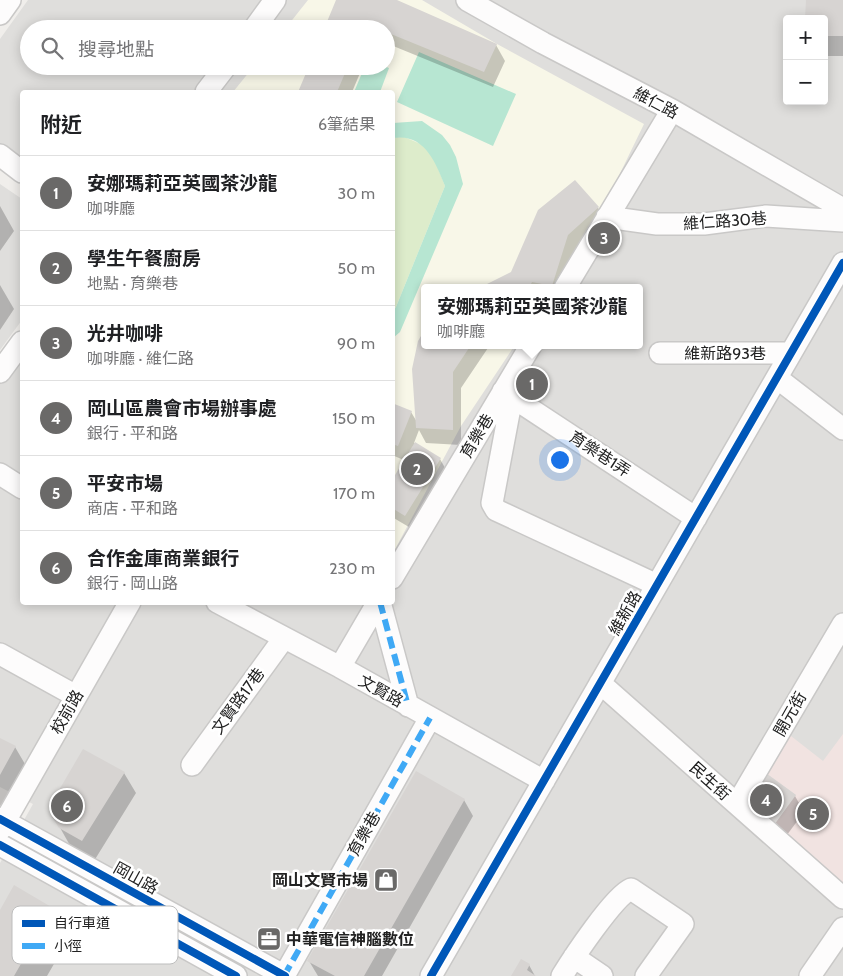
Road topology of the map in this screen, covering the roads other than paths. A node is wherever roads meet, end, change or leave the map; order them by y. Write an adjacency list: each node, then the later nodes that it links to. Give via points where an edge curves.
1 (10, 0): 4 (street)
2 (275, 0): 5 (street)
3 (468, 0): 8 (street, 維仁路, via 543,44)
4 (0, 14)
5 (261, 20)
6 (219, 75): 7 (street)
7 (208, 90)
8 (672, 110): 11 (street, 維仁路); 12 (street)
9 (0, 155): 10 (street)
10 (20, 170)
11 (843, 209)
12 (607, 217): 13 (street, 維仁路30巷, via 657,224 704,224 766,216); 15 (street)
13 (843, 221)
14 (843, 263): 19 (street, 維新路)
15 (567, 284)
16 (20, 345): 20 (street)
17 (529, 349): 22 (street, 育樂巷)
18 (660, 353): 19 (street, 維新路93巷)
19 (791, 353): 21 (street, 維新路)
20 (0, 372)
21 (777, 378): 23 (street); 26 (street, 維新路)
22 (508, 394): 26 (street, 育樂巷1弄); 27 (street, 育樂巷); 28 (street, via 492,503 496,510)
23 (843, 430)
24 (0, 474): 25 (street)
25 (20, 487)
26 (696, 518): 28 (street, 維新路)
27 (395, 573)
28 (657, 585): 37 (street, 維新路)
29 (128, 605): 38 (street, 校前路)
30 (223, 605): 34 (street, 文賢路)
31 (377, 605): 36 (street)
32 (380, 605): 39 (street)
33 (843, 624): 43 (street, 開元街)
34 (284, 638): 36 (street, 文賢路); 41 (street, 文賢路17巷)
35 (0, 654): 38 (street)
36 (340, 667): 39 (street, 文賢路)
37 (600, 683): 42 (street, 維新路); 43 (street, 民生街)
38 (76, 696): 44 (street, 校前路)
39 (408, 706): 40 (street, 文賢路)
40 (430, 718): 42 (street, 文賢路); 55 (street, 育樂巷)
41 (192, 765)
42 (544, 781): 56 (street, 維新路)
43 (737, 804): 46 (street, 民生街)
44 (1, 824): 48 (street, 岡山路)
45 (0, 845): 47 (street)
46 (843, 898)
47 (108, 906)
48 (156, 906)
49 (178, 918): 52 (street, 岡山路)
50 (843, 928): 60 (street)
51 (178, 946): 54 (street)
52 (248, 955): 54 (street); 55 (street, 岡山路)
53 (574, 957): 57 (street); 58 (street); 59 (street, via 624,892 631,889 683,924)
54 (230, 975)
55 (284, 976)
56 (431, 976)
57 (562, 976)
58 (602, 976)
59 (646, 976)
60 (810, 976)

